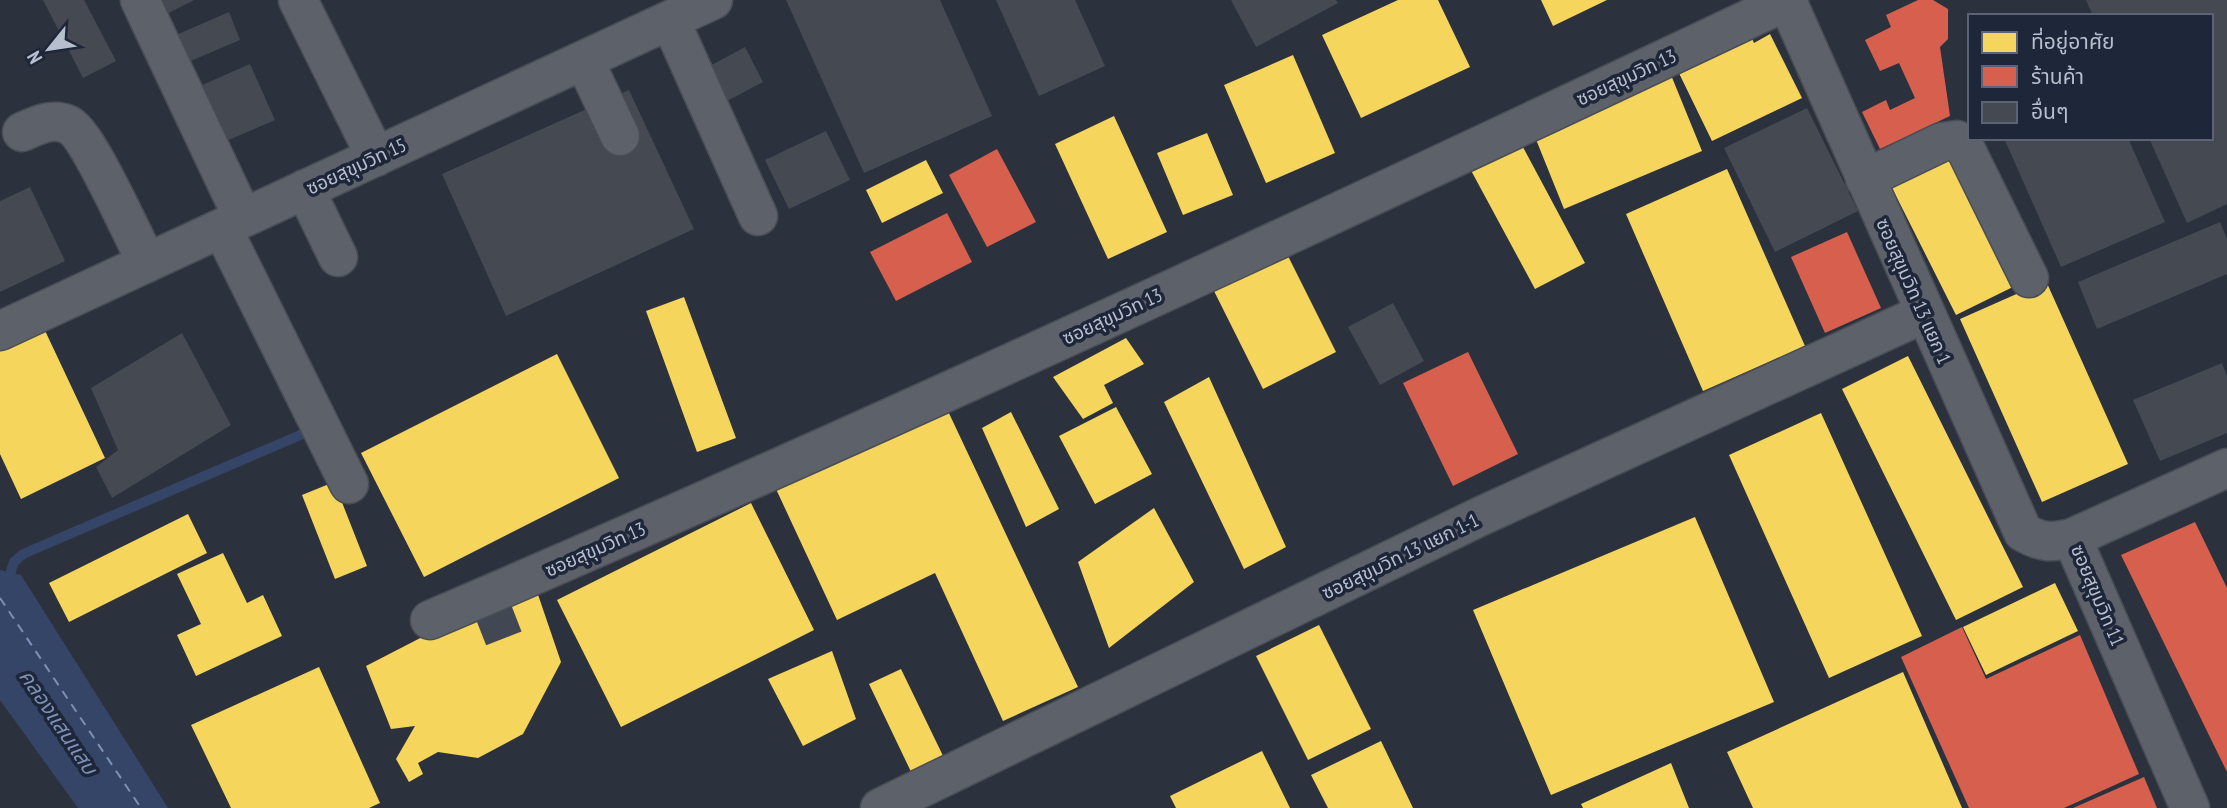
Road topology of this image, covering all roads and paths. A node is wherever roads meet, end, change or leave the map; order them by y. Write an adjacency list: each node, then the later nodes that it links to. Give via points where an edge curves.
1 (140, 0): 13 (street)
2 (299, 0): 9 (street)
3 (713, 0): 5 (street, ซอยสุขุมวิท 15)
4 (1788, 0): 10 (street, ซอยสุขุมวิท 13 แยก 1); 22 (street, ซอยสุขุมวิท 13, via 863,430 488,600)
5 (670, 20): 6 (street, ซอยสุขุมวิท 15); 12 (street)
6 (584, 60): 8 (street); 9 (street, ซอยสุขุมวิท 15)
7 (22, 132): 15 (street, via 54,121 71,126 88,148)
8 (620, 136)
9 (376, 157): 11 (street, ซอยสุขุมวิท 15)
10 (1865, 179): 16 (street, via 1942,142 1957,140); 17 (street, ซอยสุขุมวิท 13 แยก 1)
11 (305, 189): 13 (street, ซอยสุขุมวิท 15); 14 (street)
12 (758, 216)
13 (233, 223): 15 (street, ซอยสุขุมวิท 15); 20 (street)
14 (338, 257)
15 (147, 263): 18 (street, ซอยสุขุมวิท 15)
16 (2029, 278)
17 (1925, 313): 21 (street, ซอยสุขุมวิท 13 แยก 1, via 2023,532 2039,541); 23 (street, ซอยสุขุมวิท 13 แยก 1-1, via 1479,517)
18 (0, 331)
19 (2227, 468): 21 (street, ซอยสุขุมวิท 11)
20 (349, 484)
21 (2072, 537): 24 (street, ซอยสุขุมวิท 11)
22 (430, 620)
23 (880, 808)
24 (2190, 808)

